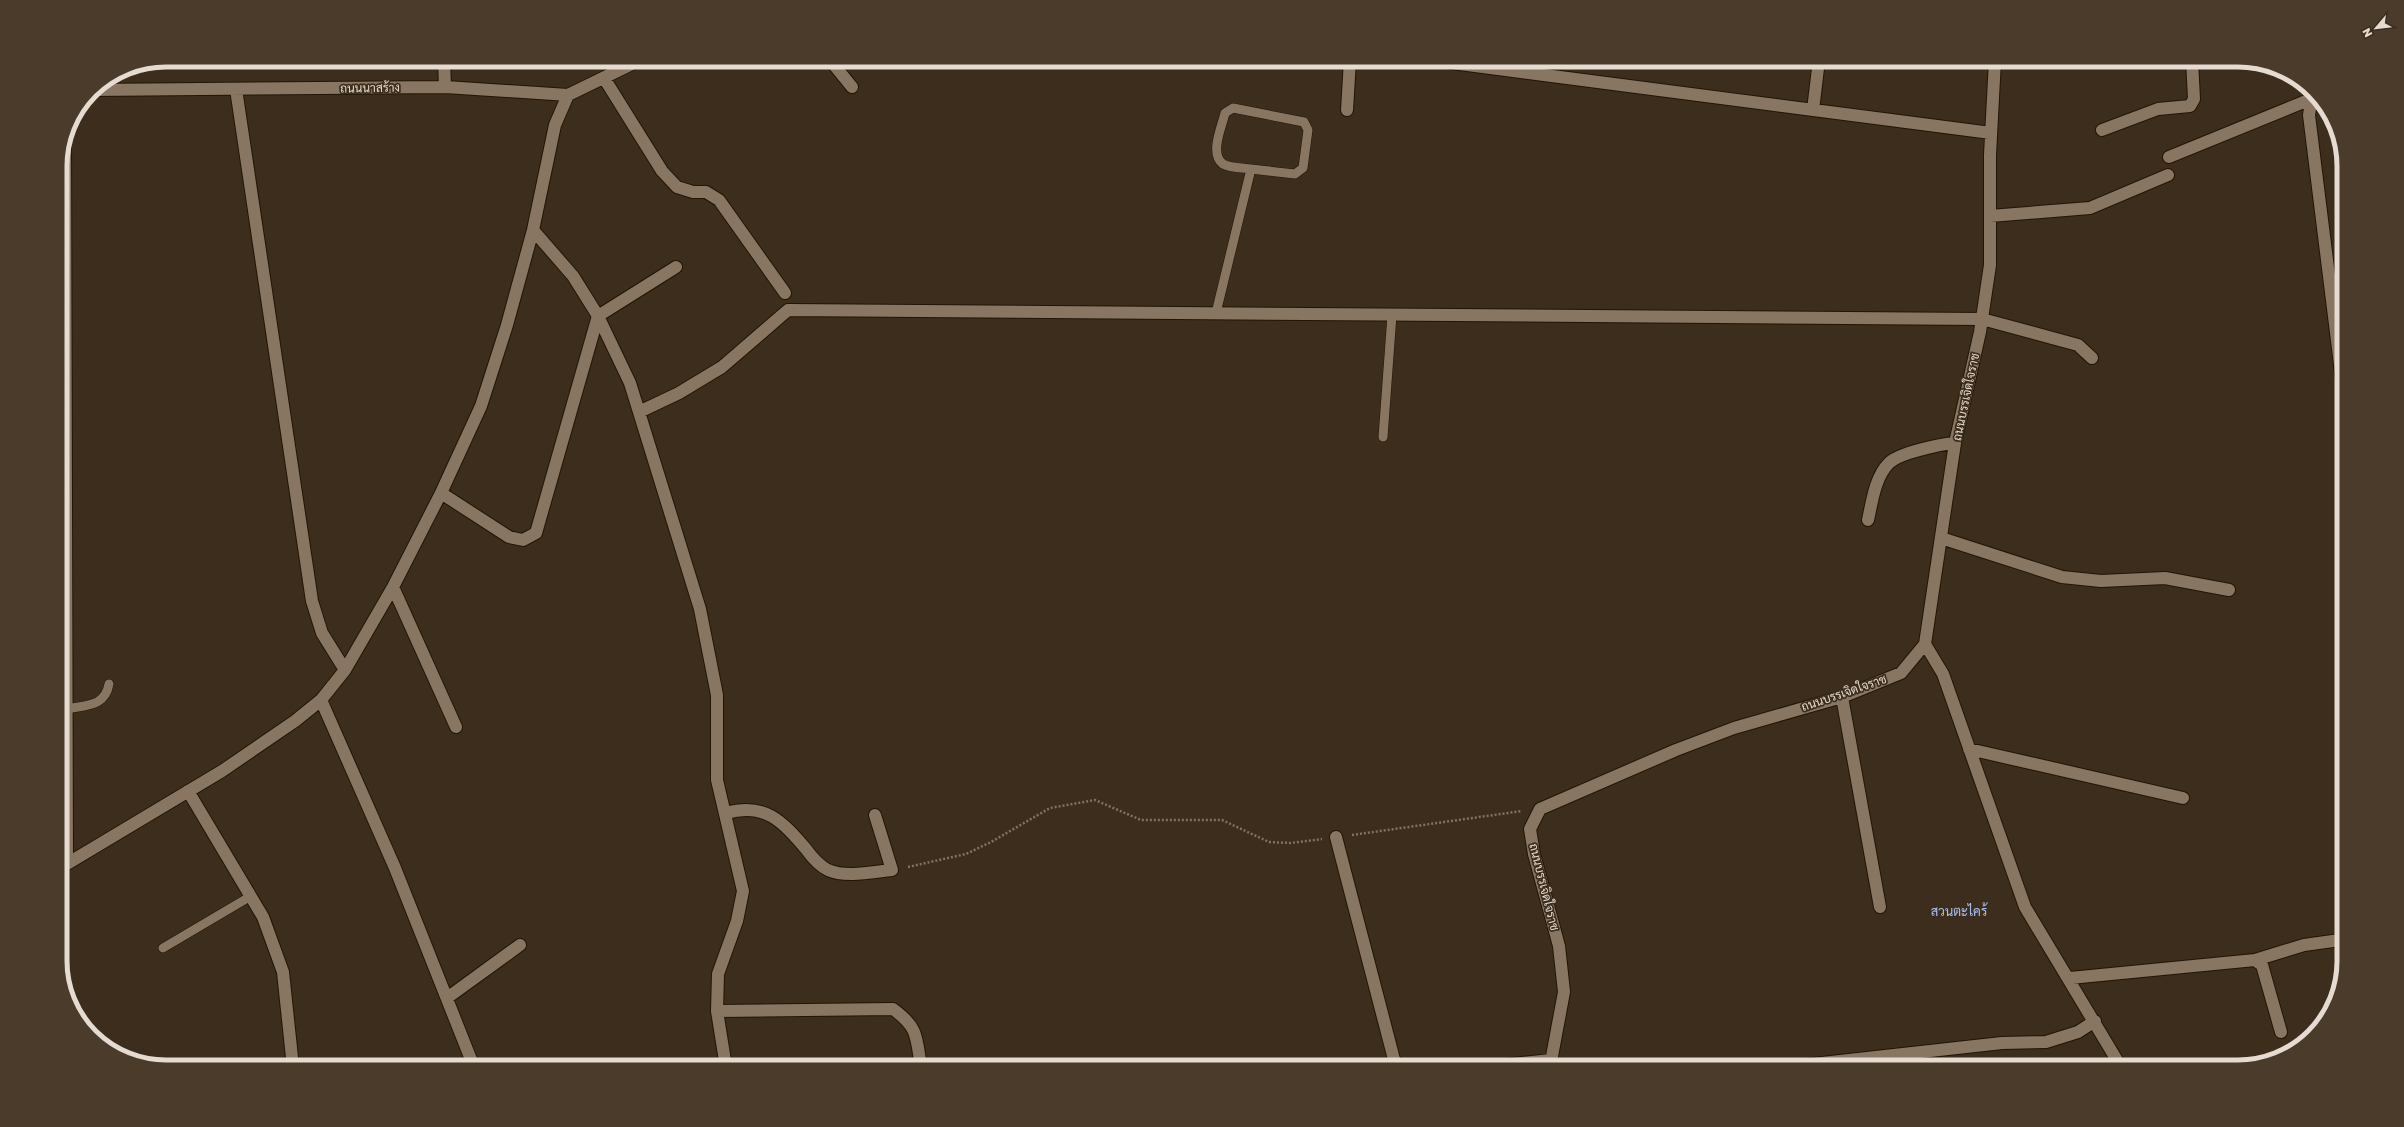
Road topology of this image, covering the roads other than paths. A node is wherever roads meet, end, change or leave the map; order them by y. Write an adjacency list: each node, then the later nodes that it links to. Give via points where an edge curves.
1 (444, 67): 10 (street)
2 (626, 67): 9 (street)
3 (836, 67): 11 (street)
4 (1350, 67): 17 (street)
5 (1483, 67): 18 (street)
6 (1818, 67): 18 (street)
7 (1995, 67): 20 (street, ถนนบรรเจิดใจราช)
8 (2192, 67): 19 (street, via 2194,99 2190,106 2158,109)
9 (604, 78): 14 (street); 27 (street, via 662,171 677,187 693,192 706,192 719,200)
10 (445, 87): 12 (street, ถนนนาสร้าง); 14 (street, ถนนนาสร้าง)
11 (852, 87)
12 (236, 89): 13 (street, ถนนนาสร้าง); 43 (street, via 312,601 322,633)
13 (104, 90)
14 (568, 96): 25 (street, via 555,125)
15 (2309, 98): 21 (street)
16 (2311, 100): 32 (street, via 2310,128)
17 (1347, 110)
18 (1814, 110): 20 (street)
19 (2102, 130)
20 (1991, 132): 24 (street, ถนนบรรเจิดใจราช)
21 (2170, 157)
22 (1252, 169): 22 (lane, via 1295,174 1303,168 1308,130 1304,122 1233,108 1228,110 1216,148 1218,159 1224,165); 28 (lane)
23 (2168, 175): 24 (street, via 2090,208)
24 (1990, 216): 31 (street, ถนนบรรเจิดใจราช, via 1990,265)
25 (532, 230): 30 (street, via 573,276); 37 (street, via 507,325 481,406)
26 (676, 267): 30 (street)
27 (785, 293)
28 (1216, 313): 29 (street); 34 (street, via 788,310 722,367 679,393)
29 (1392, 315): 31 (street); 35 (lane)
30 (598, 316): 34 (street, via 630,383); 37 (street, via 536,533 522,540 510,537)
31 (1982, 319): 33 (street, via 2078,345); 36 (street, ถนนบรรเจิดใจราช)
32 (2337, 342)
33 (2092, 358)
34 (639, 412): 52 (street, via 700,609 717,695 717,780)
35 (1383, 437)
36 (1956, 443): 38 (street, via 1932,445 1889,462 1881,474); 39 (street, ถนนบรรเจิดใจราช)
37 (441, 493): 40 (street)
38 (1868, 520)
39 (1941, 538): 41 (street, via 2062,577 2101,581 2165,578); 42 (street, ถนนบรรเจิดใจราช)
40 (393, 586): 43 (street); 48 (street)
41 (2229, 590)
42 (1924, 644): 45 (street, ถนนบรรเจิดใจราช, via 1901,673); 49 (street, via 1942,674)
43 (345, 670): 46 (street)
44 (109, 684): 47 (lane, via 107,696 101,701)
45 (1842, 697): 57 (street); 72 (street, ถนนบรรเจิดใจราช, via 1734,728 1676,750 1540,809 1530,829 1534,854 1559,946 1564,992)
46 (321, 700): 50 (street, via 228,767); 63 (street, via 395,868)
47 (67, 709)
48 (456, 727)
49 (1969, 749): 51 (street); 62 (street, via 2025,907)
50 (188, 791): 55 (street); 56 (street)
51 (2183, 798)
52 (726, 813): 53 (street, via 743,808 759,811 776,819 827,870 843,873 892,870); 64 (street, via 743,891 738,921 718,974)
53 (875, 815)
54 (1336, 837): 71 (street)
55 (67, 864)
56 (250, 896): 60 (lane); 67 (street, via 263,917 283,972)
57 (1880, 907)
58 (2337, 940): 61 (street, via 2304,945)
59 (520, 945): 63 (street)
60 (163, 948)
61 (2255, 960): 62 (street); 66 (street, via 2262,964)
62 (2070, 978): 65 (street)
63 (447, 998): 68 (street)
64 (717, 1011): 69 (street); 70 (street, via 893,1009 915,1030)
65 (2095, 1021): 73 (street, via 2078,1032 2046,1042 2002,1043); 74 (street)
66 (2281, 1032)
67 (293, 1060)
68 (471, 1060)
69 (725, 1060)
70 (920, 1060)
71 (1394, 1060)
72 (1551, 1060)
73 (1849, 1060)
74 (2117, 1060)

